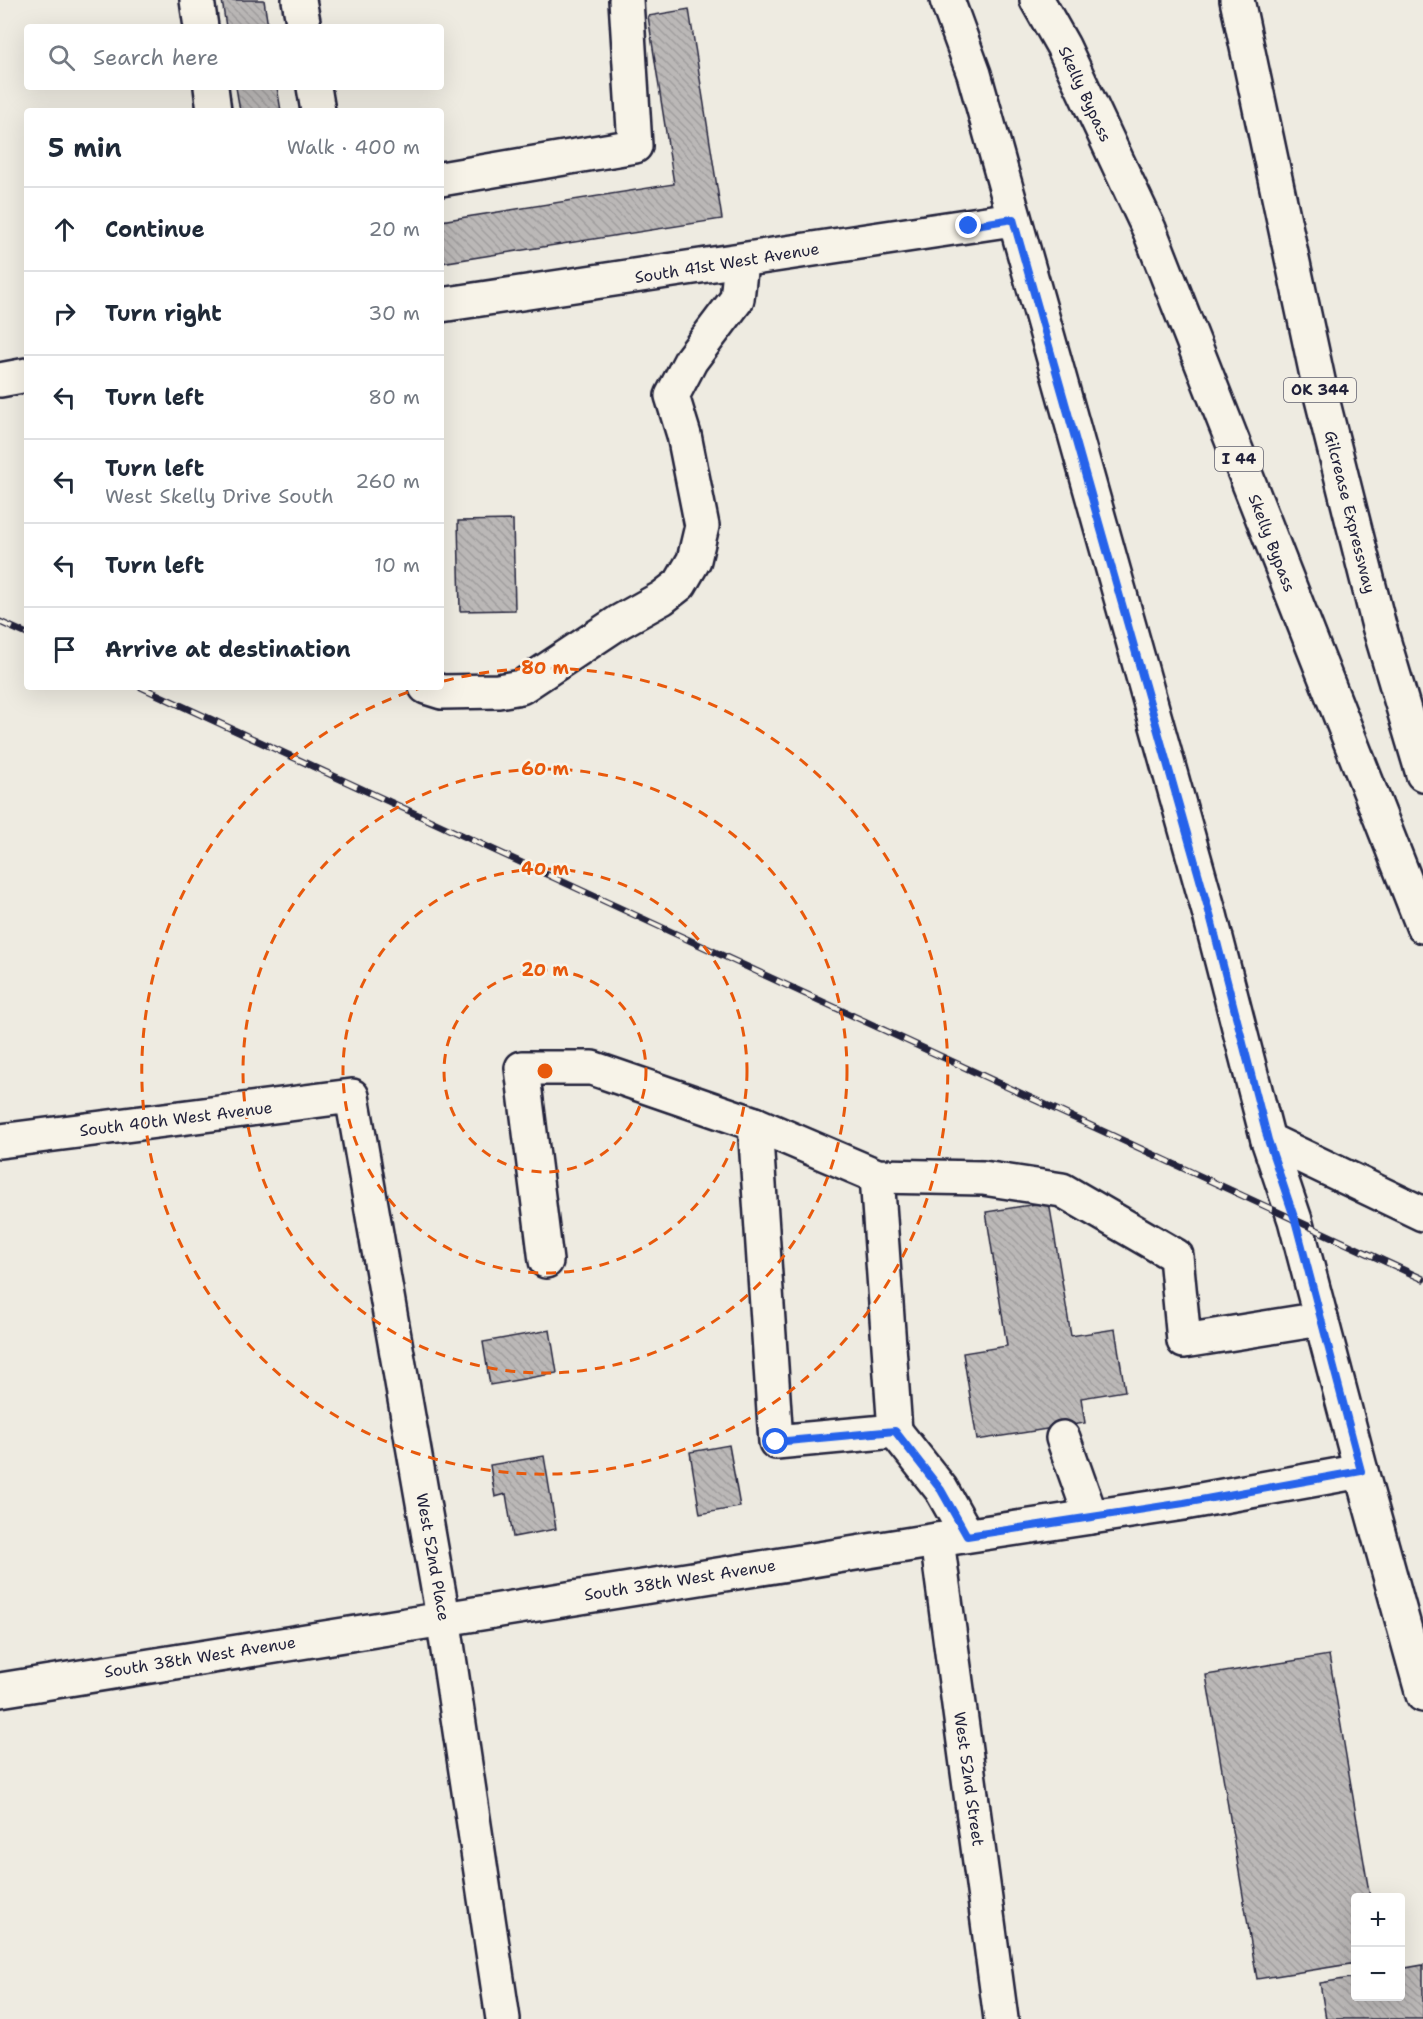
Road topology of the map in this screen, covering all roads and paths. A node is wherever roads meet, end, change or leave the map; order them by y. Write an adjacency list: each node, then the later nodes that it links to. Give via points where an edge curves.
1 (197, 0): 7 (main road)
2 (299, 0): 8 (main road)
3 (626, 0): 13 (main road, via 635,146)
4 (947, 0): 14 (main road, via 974,74)
5 (1037, 0): 21 (main road, Skelly Bypass / I 44, via 1063,46 1149,229)
6 (1237, 0): 20 (main road, Gilcrease Expressway / OK 344, via 1322,399 1379,626)
7 (201, 24)
8 (303, 24)
9 (211, 90): 11 (main road)
10 (314, 90): 12 (main road)
11 (214, 108)
12 (318, 108)
13 (444, 178)
14 (1013, 219): 15 (main road, South 41st West Avenue); 24 (main road, via 1210,915)
15 (741, 262): 16 (main road, South 41st West Avenue); 19 (main road, via 737,299 691,360 672,396 702,526 694,560 681,584 521,687 498,691)
16 (444, 306)
17 (24, 376): 18 (main road)
18 (0, 380)
19 (436, 690)
20 (1423, 774)
21 (1423, 926)
22 (352, 1096): 25 (main road, South 40th West Avenue); 35 (main road, West 52nd Place)
23 (755, 1124): 26 (main road); 28 (main road, via 592,1068 522,1068); 30 (main road, via 776,1442)
24 (1268, 1140): 27 (main road); 29 (main road, via 1295,1220)
25 (0, 1141)
26 (877, 1176): 29 (main road, via 983,1178 1062,1190 1176,1256 1184,1341); 30 (main road)
27 (1423, 1214)
28 (546, 1261)
29 (1321, 1318): 32 (main road)
30 (895, 1431): 34 (main road, via 941,1490)
31 (1063, 1438): 33 (main road)
32 (1361, 1471): 33 (main road, South 38th West Avenue); 37 (main road)
33 (1090, 1517): 34 (main road, South 38th West Avenue)
34 (952, 1538): 35 (main road, South 38th West Avenue); 39 (main road, West 52nd Street)
35 (443, 1617): 36 (main road, South 38th West Avenue); 38 (main road, West 52nd Place)
36 (0, 1690)
37 (1423, 1695)
38 (503, 2019)
39 (1001, 2019)

